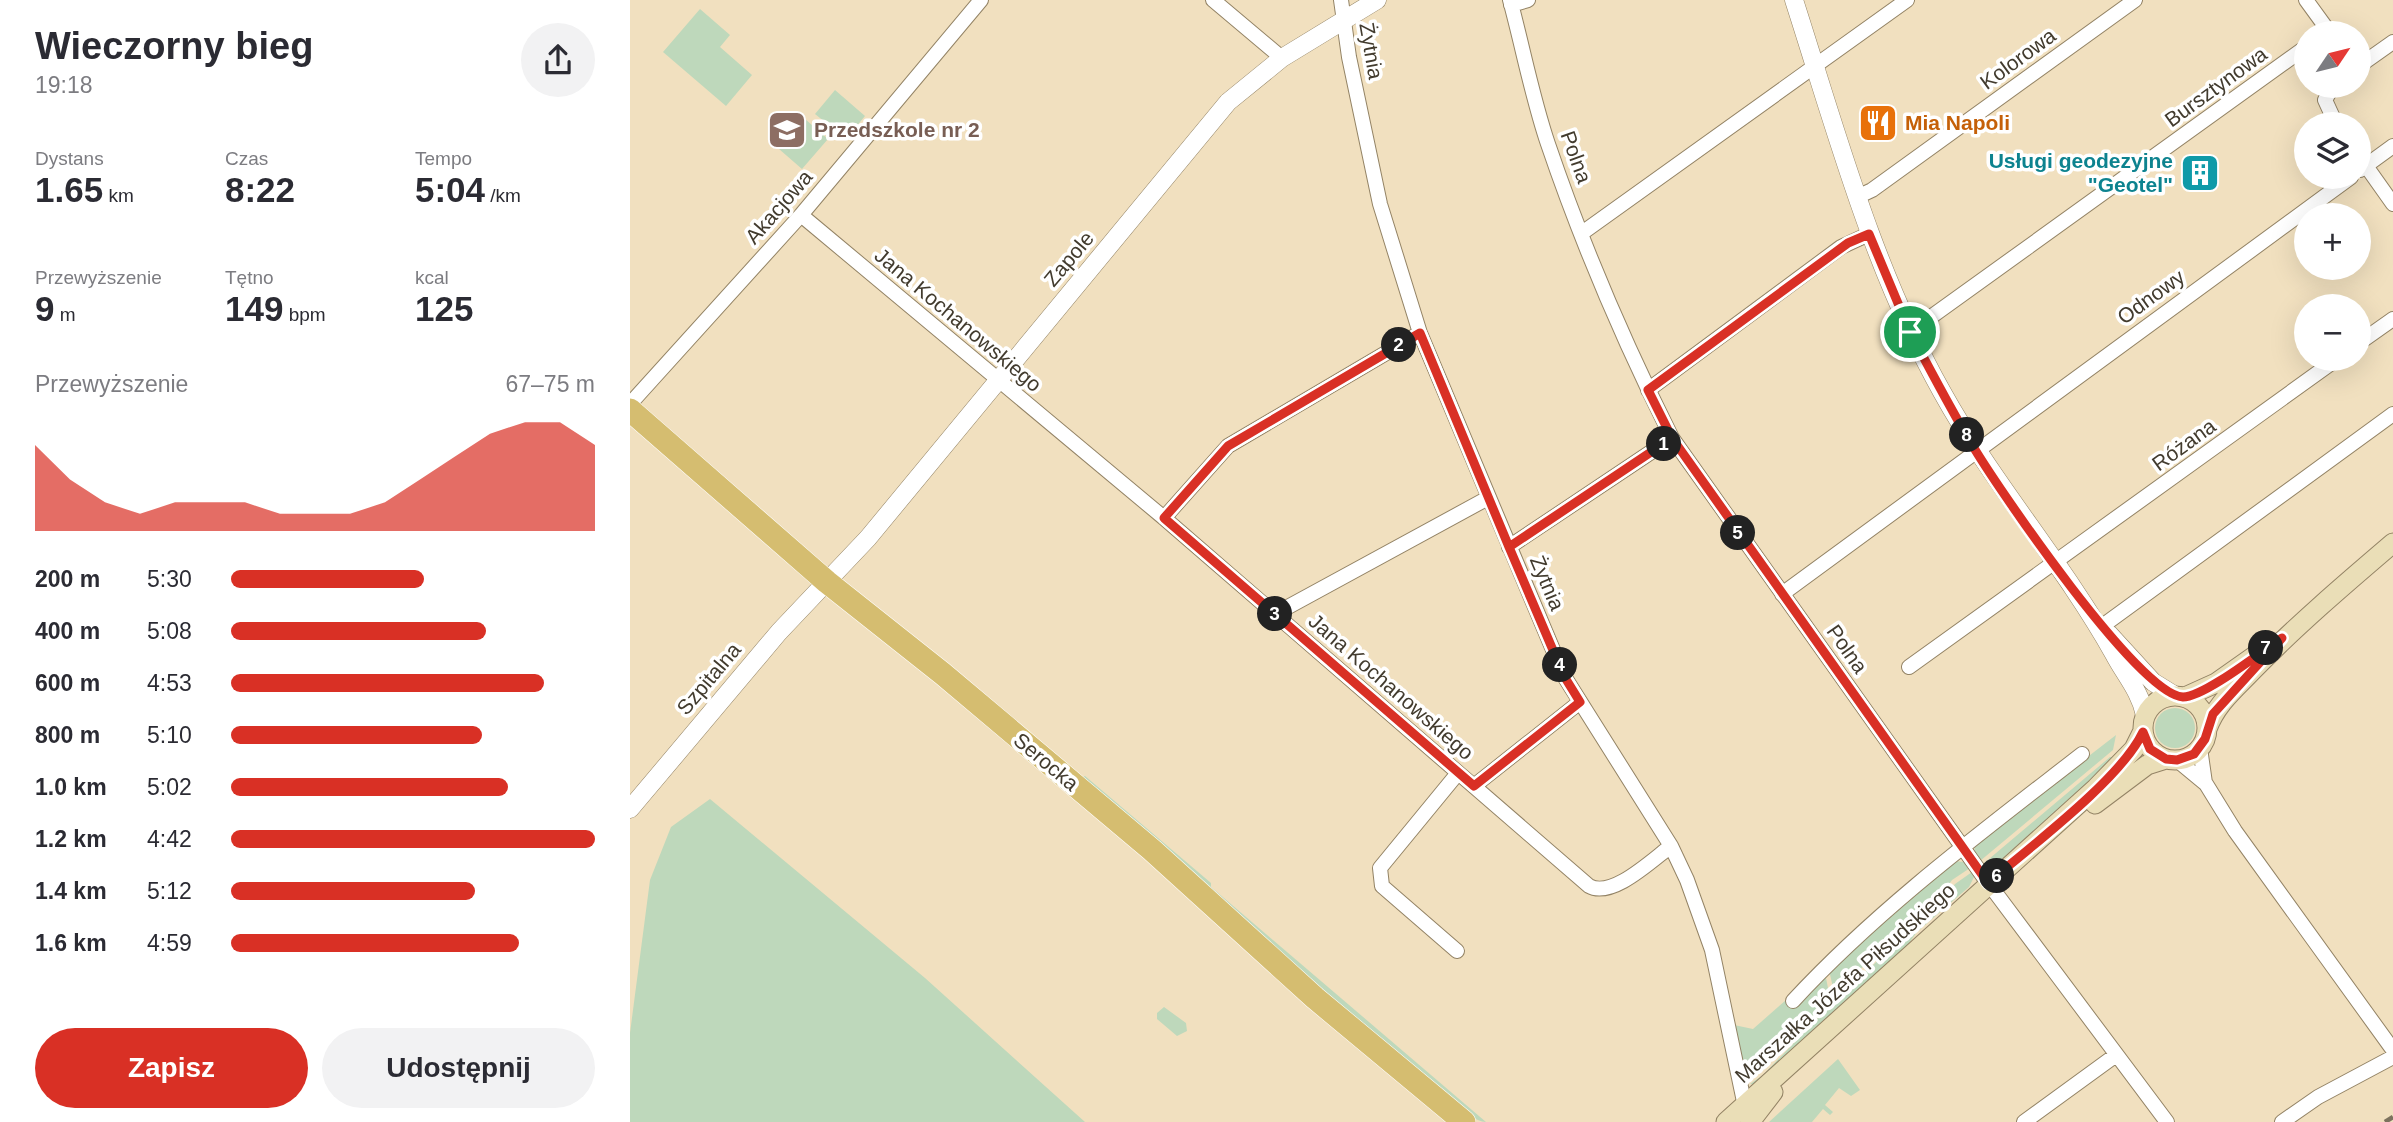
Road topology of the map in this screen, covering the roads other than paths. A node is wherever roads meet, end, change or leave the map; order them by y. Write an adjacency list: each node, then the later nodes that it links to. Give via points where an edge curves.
1 (981, 0): 24 (street, Akacjowa)
2 (1213, 0): 15 (street)
3 (1341, 0): 11 (street, Żytnia)
4 (1377, 0): 11 (street, Zapole)
5 (1528, 0): 10 (street)
6 (1794, 0): 17 (street)
7 (1907, 0): 17 (street)
8 (2135, 0): 22 (street, Kolorowa)
9 (2306, 0): 12 (street)
10 (1511, 2): 25 (street, Polna, via 1547,142)
11 (1343, 21): 15 (street, Zapole); 29 (street, Żytnia, via 1380,204)
12 (2320, 21)
13 (2393, 42): 16 (street)
14 (2294, 56): 28 (street, Bursztynowa)
15 (1282, 58): 32 (street, Zapole, via 1228,102)
16 (2371, 58)
17 (1815, 66): 22 (street); 25 (street)
18 (2393, 146): 19 (street)
19 (2371, 158)
20 (2371, 176): 23 (street)
21 (2334, 189): 38 (street, Odnowy)
22 (1857, 197): 26 (street)
23 (2393, 204)
24 (801, 215): 32 (street, Jana Kochanowskiego); 34 (street, Akacjowa)
25 (1581, 233): 33 (street, Polna)
26 (1869, 234): 28 (street); 33 (street, via 1841,247)
27 (2393, 318): 30 (street)
28 (1910, 332): 38 (street)
29 (1420, 333): 39 (street, Żytnia); 40 (street, via 1228,446)
30 (2371, 334)
31 (2320, 371): 43 (street, Różana)
32 (998, 381): 40 (street, Jana Kochanowskiego); 44 (street, Zapole)
33 (1648, 390): 37 (street, Polna)
34 (630, 404)
35 (630, 410): 44 (main road, Serocka)
36 (2393, 414): 47 (street)
37 (1672, 438): 42 (street); 45 (street, Polna)
38 (1975, 450): 43 (street); 45 (street, Odnowy)
39 (1488, 498): 42 (street, Żytnia); 46 (street)
40 (1164, 518): 46 (street, Jana Kochanowskiego)
41 (2393, 542): 48 (main road)
42 (1509, 547): 51 (street, Żytnia, via 1564,676)
43 (2055, 564): 47 (street); 49 (street, Różana)
44 (827, 582): 60 (street, Szpitalna, via 779,632); 70 (main road, Serocka, via 1143,842 1306,990)
45 (1782, 594): 62 (street, Polna)
46 (1275, 614): 57 (street, Jana Kochanowskiego)
47 (2101, 627): 50 (street, via 2153,682); 52 (street, via 2138,693)
48 (2282, 638): 50 (main road, via 2216,683); 53 (main road, via 2227,696)
49 (1909, 667)
50 (2179, 696): 52 (main road, via 2157,701); 53 (main road, via 2201,709)
51 (1580, 702): 59 (street); 61 (street, Żytnia)
52 (2144, 723): 56 (main road, via 2150,749); 63 (main road, Marszałka Józefa Piłsudskiego, via 2134,749)
53 (2207, 729): 54 (main road)
54 (2200, 748): 56 (main road); 58 (street)
55 (2082, 754): 62 (street)
56 (2171, 760): 58 (street); 63 (main road, Marszałka Józefa Piłsudskiego, via 2154,761 2134,773)
57 (1458, 773): 59 (street, Jana Kochanowskiego); 64 (street, via 1380,868 1382,886)
58 (2206, 784): 66 (street)
59 (1474, 786): 61 (street, Jana Kochanowskiego, via 1596,890 1614,887)
60 (630, 810)
61 (1671, 846): 69 (street, Żytnia, via 1712,950)
62 (1962, 847): 63 (street, Polna); 65 (street, via 1825,966)
63 (1992, 888): 67 (street, Polna); 69 (main road, Marszałka Józefa Piłsudskiego)
64 (1457, 951)
65 (1793, 1001)
66 (2393, 1050)
67 (2116, 1055): 72 (street); 73 (street, Polna)
68 (2393, 1057): 74 (street)
69 (1747, 1116): 71 (main road, Marszałka Józefa Piłsudskiego)
70 (1462, 1121)
71 (1726, 1122)
72 (2024, 1122)
73 (2167, 1122)
74 (2282, 1122)

